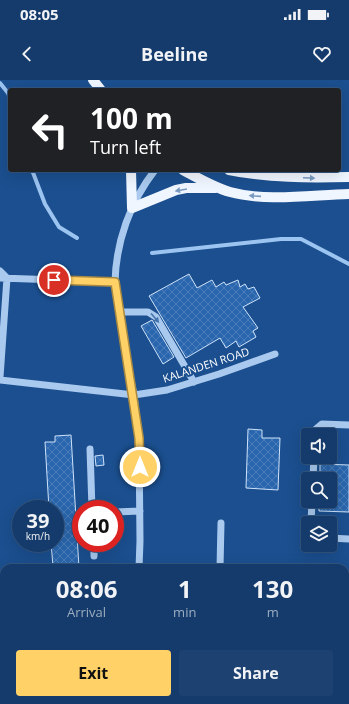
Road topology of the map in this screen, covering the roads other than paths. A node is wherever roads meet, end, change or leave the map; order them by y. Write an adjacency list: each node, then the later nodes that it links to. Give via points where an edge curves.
1 (93, 80): 2 (main road)
2 (99, 88)
3 (131, 172): 10 (main road)
4 (153, 172): 10 (street)
5 (187, 172): 8 (main road)
6 (238, 172): 7 (main road, one-way to 7, via 282,177)
7 (349, 177)
8 (220, 188): 9 (main road, one-way to 8, via 253,196); 10 (main road, one-way to 10, via 176,190)
9 (349, 194)
10 (132, 208): 13 (street, via 119,244)
11 (0, 271): 12 (street)
12 (4, 278): 13 (street); 15 (street)
13 (115, 282): 14 (street)
14 (119, 312): 18 (street, one-way to 18, via 148,312 156,317); 19 (street)
15 (2, 327): 17 (street)
16 (275, 354): 18 (street, KALANDEN ROAD)
17 (0, 378): 19 (street, KALANDEN ROAD)
18 (194, 382): 19 (street, KALANDEN ROAD, via 167,390)
19 (134, 395): 24 (street, via 139,438)
20 (349, 425): 21 (street, via 322,424)
21 (317, 428)
22 (90, 449): 23 (street)
23 (92, 500)
24 (140, 511): 25 (street); 31 (street)
25 (124, 512)
26 (221, 523): 32 (street)
27 (337, 538): 28 (street)
28 (349, 539)
29 (94, 552): 30 (street)
30 (94, 556)
31 (139, 564)
32 (220, 564)

